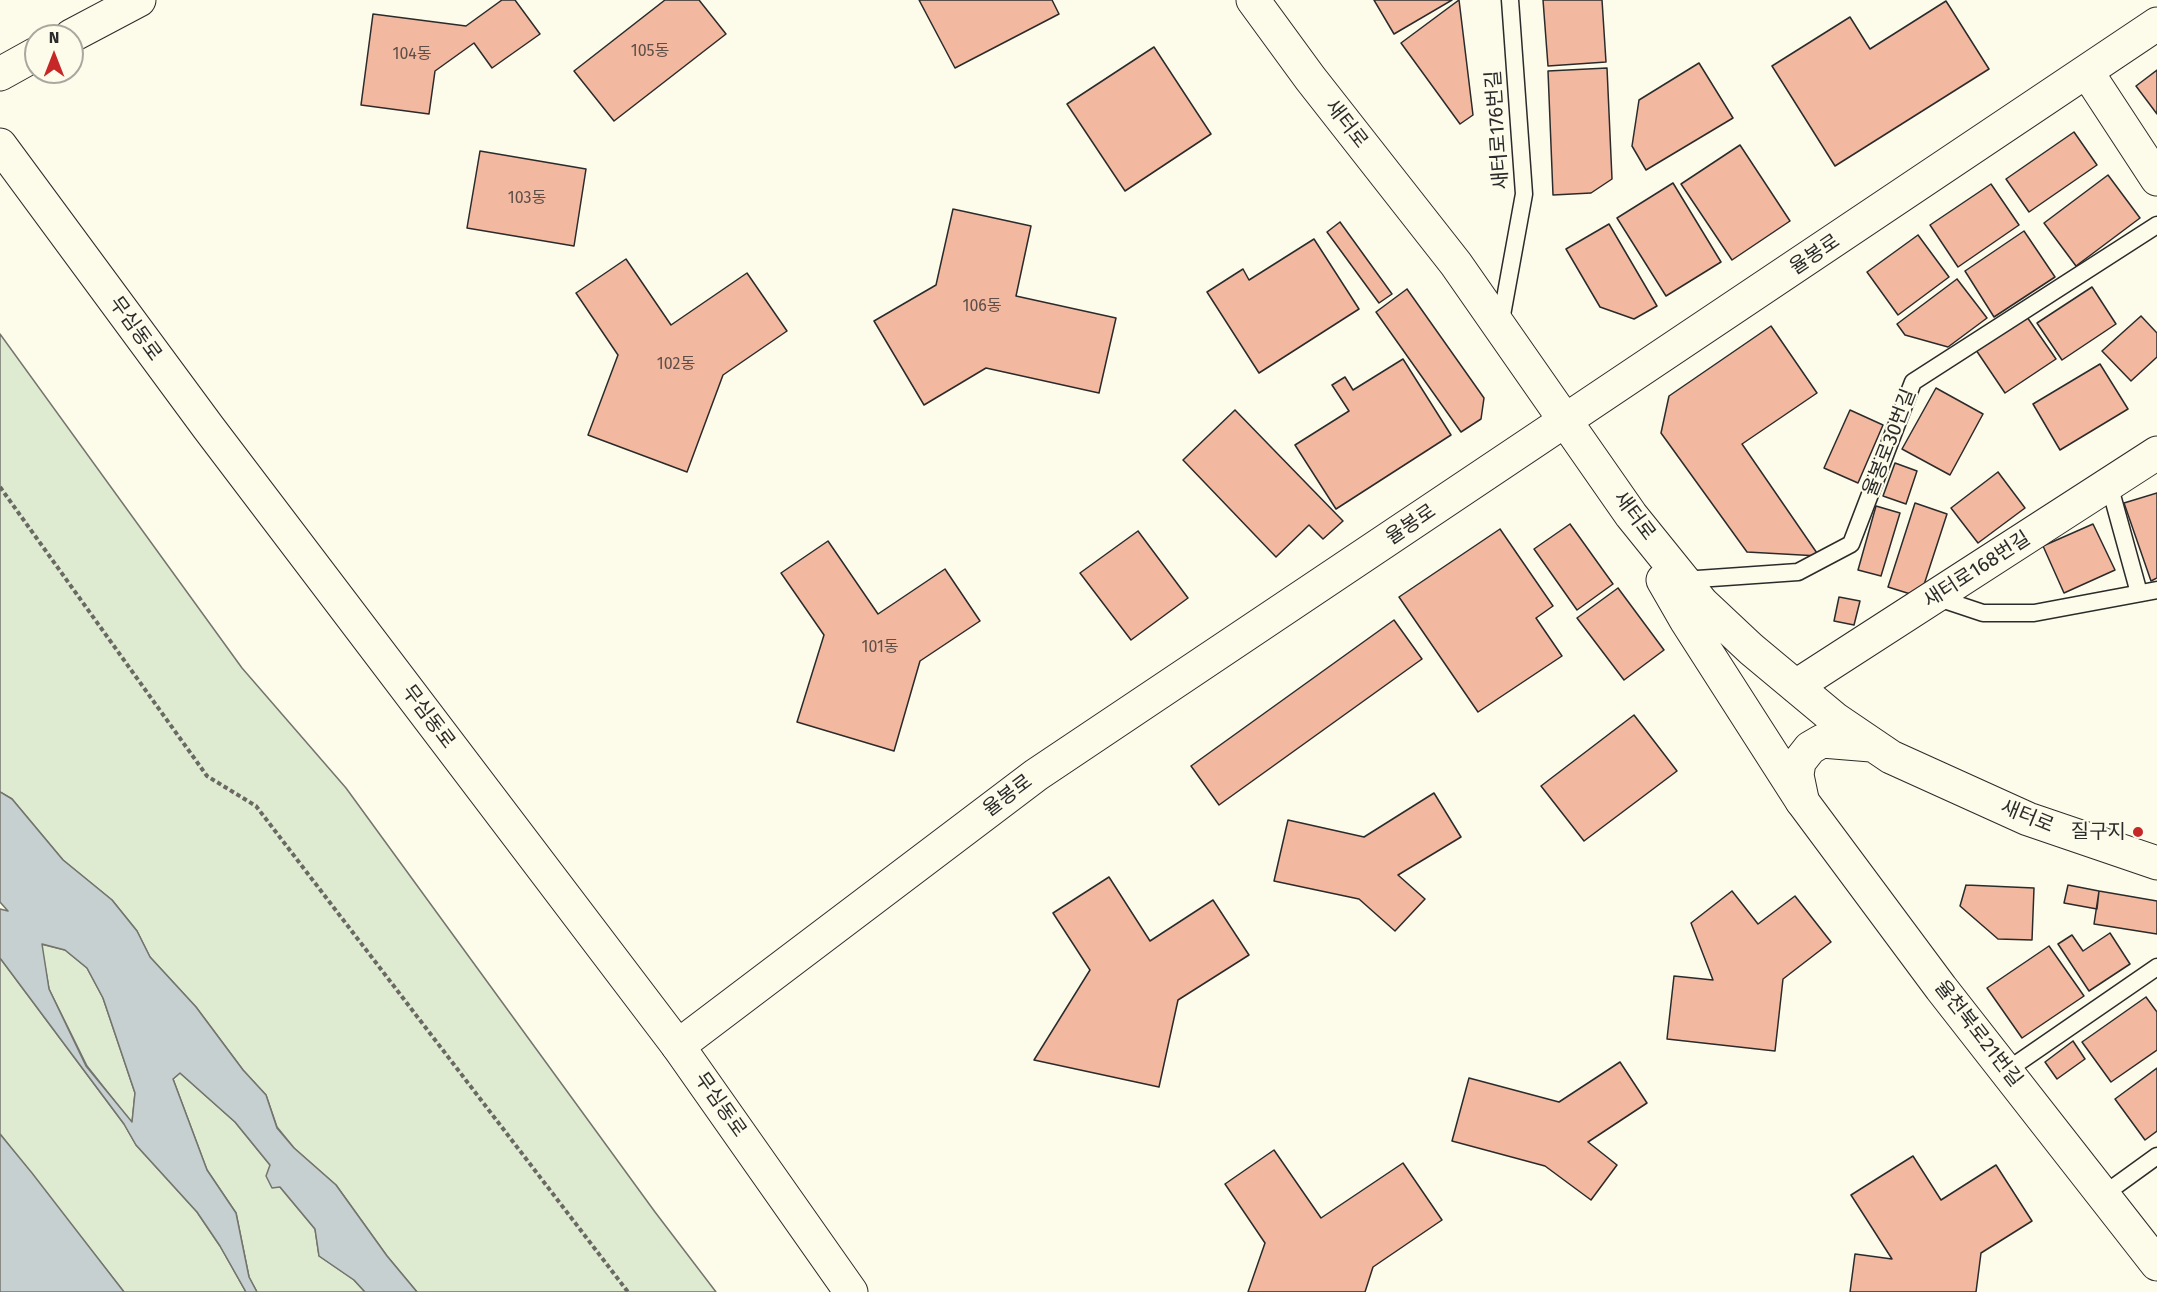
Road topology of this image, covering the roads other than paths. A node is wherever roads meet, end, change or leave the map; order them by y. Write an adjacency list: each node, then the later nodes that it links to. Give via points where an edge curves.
1 (140, 0): 5 (street)
2 (1253, 0): 12 (street, 새터로)
3 (1510, 0): 12 (lane, 새터로176번길, via 1524,194)
4 (2157, 24): 7 (street, 율봉로)
5 (84, 29)
6 (24, 61): 8 (street)
7 (2087, 72): 10 (street); 13 (street, 율봉로)
8 (0, 74)
9 (0, 145): 26 (street, 무심동로, via 215,436)
10 (2157, 179)
11 (2157, 225): 17 (lane, 율봉로30번길, via 1913,382 1851,544 1797,572)
12 (1500, 327): 13 (street, 새터로)
13 (1566, 422): 15 (street, 새터로); 26 (street, 율봉로, via 1036,775)
14 (2157, 453): 16 (street, 새터로168번길)
15 (1602, 474): 17 (street, 새터로); 23 (street, 율천북로21번길, via 1686,620)
16 (2109, 484): 19 (lane); 20 (street, 새터로168번길)
17 (1683, 580): 21 (street, 새터로, via 1751,649)
18 (2157, 590): 19 (lane)
19 (2139, 593): 20 (lane, via 2034,613 1983,613)
20 (1935, 597): 21 (street, 새터로168번길)
21 (1796, 686): 22 (street, 새터로)
22 (1873, 745): 23 (street, via 1822,741 1810,748 1799,762 1797,775); 24 (street, 새터로, via 1891,758 2028,819)
23 (1802, 801): 27 (street, 율천북로21번길)
24 (2157, 863)
25 (2157, 967): 27 (lane)
26 (678, 1046): 31 (street, 무심동로)
27 (2006, 1071): 29 (street, 율천북로21번길)
28 (2157, 1156): 29 (lane)
29 (2103, 1195): 30 (street, 율천북로21번길)
30 (2157, 1264)
31 (851, 1292)

